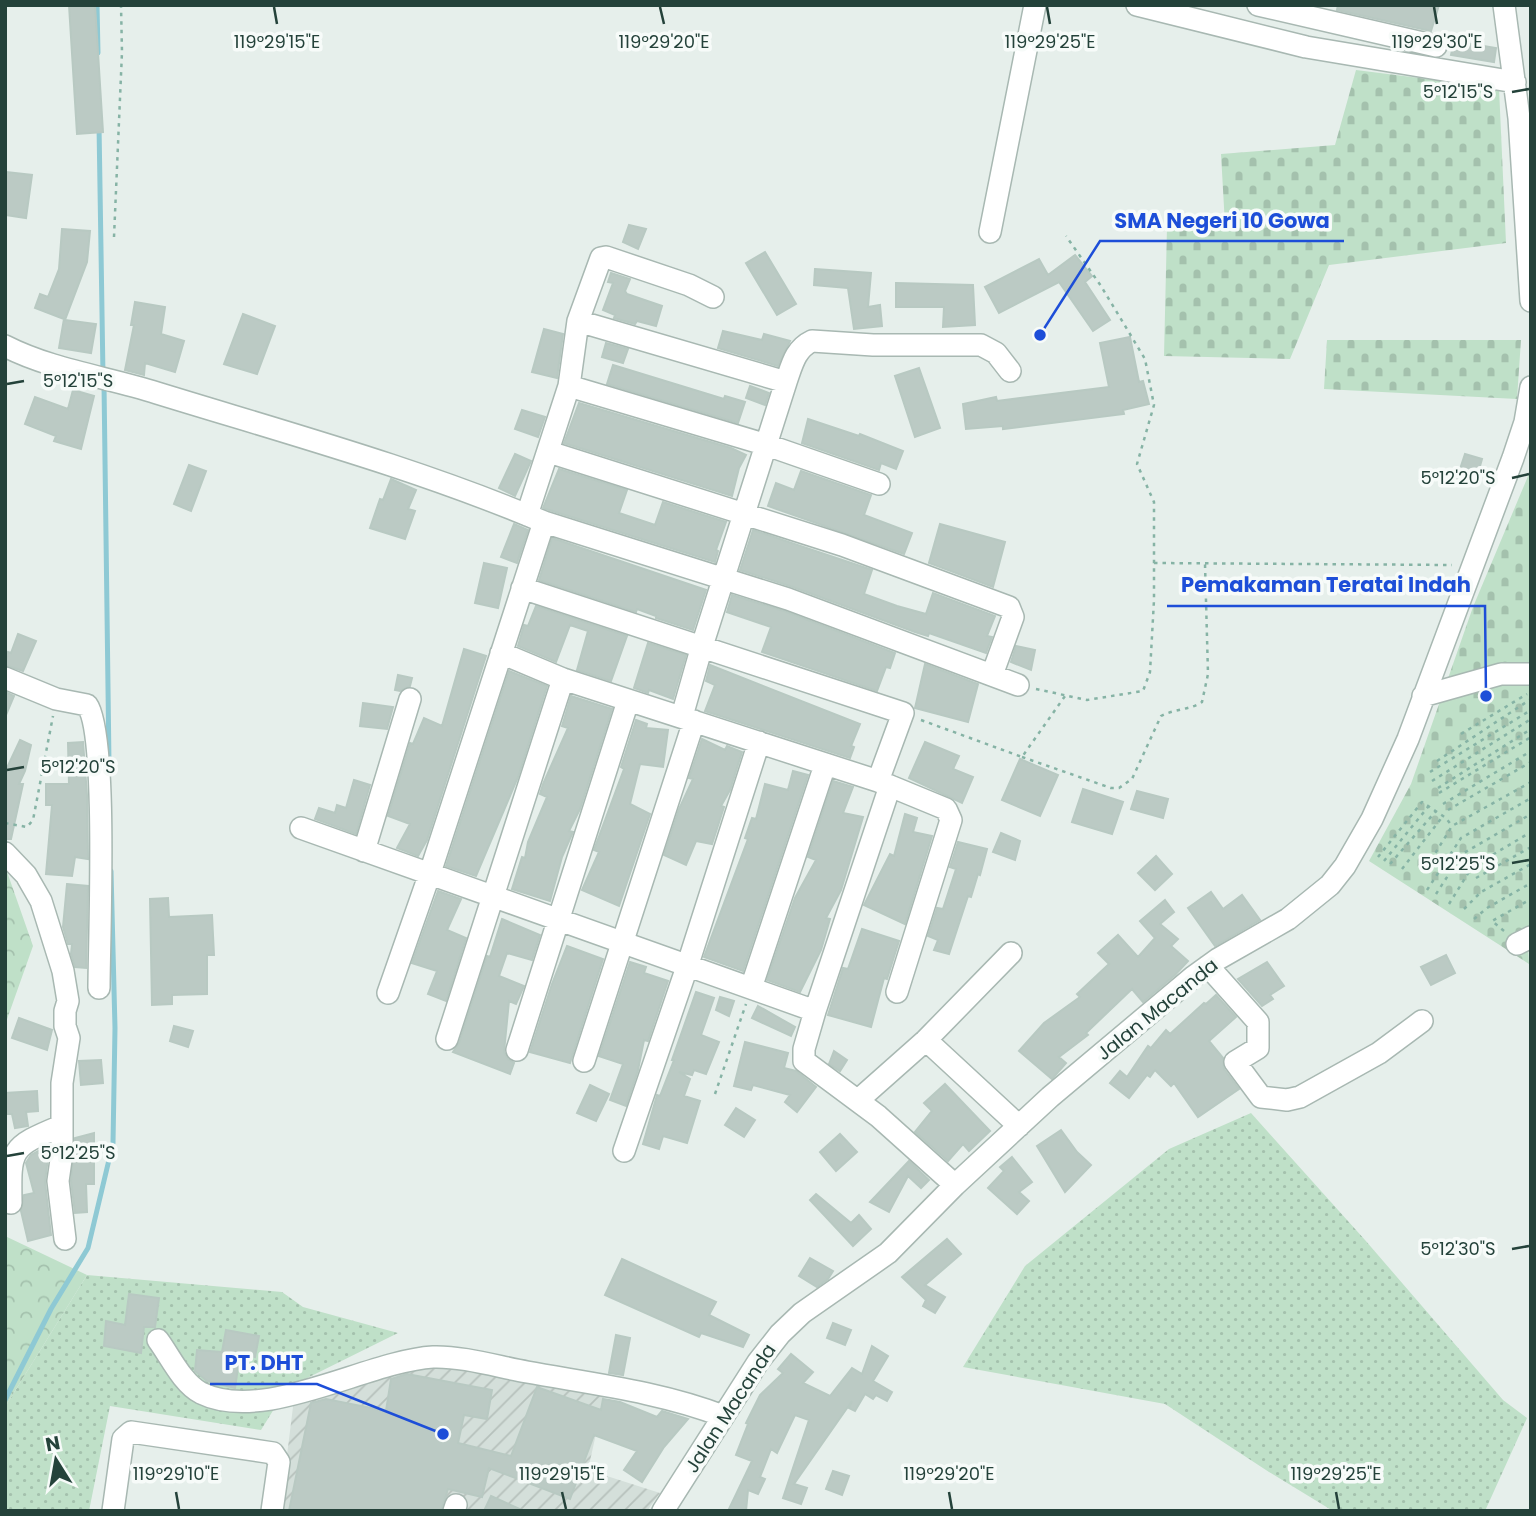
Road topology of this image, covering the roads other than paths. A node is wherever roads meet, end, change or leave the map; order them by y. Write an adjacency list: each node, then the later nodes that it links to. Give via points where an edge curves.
1 (1035, 5): 8 (street)
2 (1137, 5): 6 (street, via 1306,47)
3 (1258, 5): 5 (street)
4 (1504, 5): 6 (street)
5 (1436, 46)
6 (1515, 82): 7 (street)
7 (1525, 120): 10 (street)
8 (989, 232)
9 (713, 297): 11 (street, via 603,257)
10 (1531, 300)
11 (578, 321): 14 (street); 15 (street)
12 (5, 346): 21 (street, via 438,481)
13 (1010, 371): 14 (street, via 996,353 981,345 812,341 797,353)
14 (786, 382): 17 (street)
15 (569, 386): 17 (street); 18 (street)
16 (1531, 387): 31 (street, Jalan Macanda, via 1525,422)
17 (767, 445): 19 (street); 20 (street)
18 (549, 452): 20 (street); 21 (street)
19 (879, 484)
20 (743, 514): 22 (street); 27 (street, via 1009,607 1013,617)
21 (536, 518): 22 (street); 23 (street)
22 (723, 579): 24 (street); 27 (street)
23 (522, 588): 24 (street); 25 (street)
24 (702, 646): 34 (street); 37 (street, via 903,713)
25 (501, 653): 29 (street); 41 (street)
26 (1531, 674): 31 (street, via 1501,674)
27 (992, 675): 30 (street)
28 (5, 678): 48 (street, via 56,699 87,705 94,718 100,782)
29 (563, 679): 33 (street); 42 (street)
30 (1018, 685)
31 (1423, 696): 46 (street, Jalan Macanda, via 1372,819 1330,886 1288,919)
32 (410, 699): 39 (street)
33 (628, 701): 34 (street); 43 (street)
34 (688, 719): 35 (street); 44 (street)
35 (760, 742): 36 (street); 47 (street)
36 (825, 765): 37 (street); 49 (street)
37 (884, 784): 50 (street, via 943,806 951,820); 52 (street)
38 (301, 828): 39 (street)
39 (364, 851): 41 (street)
40 (5, 853): 59 (street, via 26,875 41,901 61,957 69,1038)
41 (430, 873): 42 (street); 51 (street)
42 (494, 896): 43 (street); 54 (street)
43 (558, 918): 44 (street); 56 (street)
44 (622, 944): 47 (street); 57 (street)
45 (1011, 953): 55 (street)
46 (1208, 966): 53 (street, via 1258,1022 1258,1048 1235,1062 1261,1097 1300,1097 1379,1053); 60 (street, Jalan Macanda)
47 (687, 967): 49 (street); 61 (street)
48 (99, 988)
49 (751, 988): 52 (street)
50 (897, 992)
51 (388, 993)
52 (816, 1011): 62 (street, via 804,1049 806,1063 878,1116)
53 (1422, 1021)
54 (447, 1039)
55 (926, 1040): 58 (street); 60 (street)
56 (517, 1050)
57 (584, 1061)
58 (864, 1096)
59 (61, 1125): 63 (street, via 16,1150 11,1160); 64 (street, via 58,1181)
60 (1018, 1126): 62 (street, Jalan Macanda)
61 (624, 1152)
62 (955, 1185): 66 (street, Jalan Macanda, via 888,1253 802,1313 780,1334)
63 (11, 1203)
64 (65, 1239)
65 (158, 1340): 66 (street, via 194,1387 217,1398 263,1399 301,1393 380,1367 434,1357 636,1392)
66 (723, 1416): 69 (street, Jalan Macanda)
67 (113, 1511): 68 (street, via 123,1439 131,1432 273,1453 279,1462)
68 (272, 1511)
69 (663, 1511)

